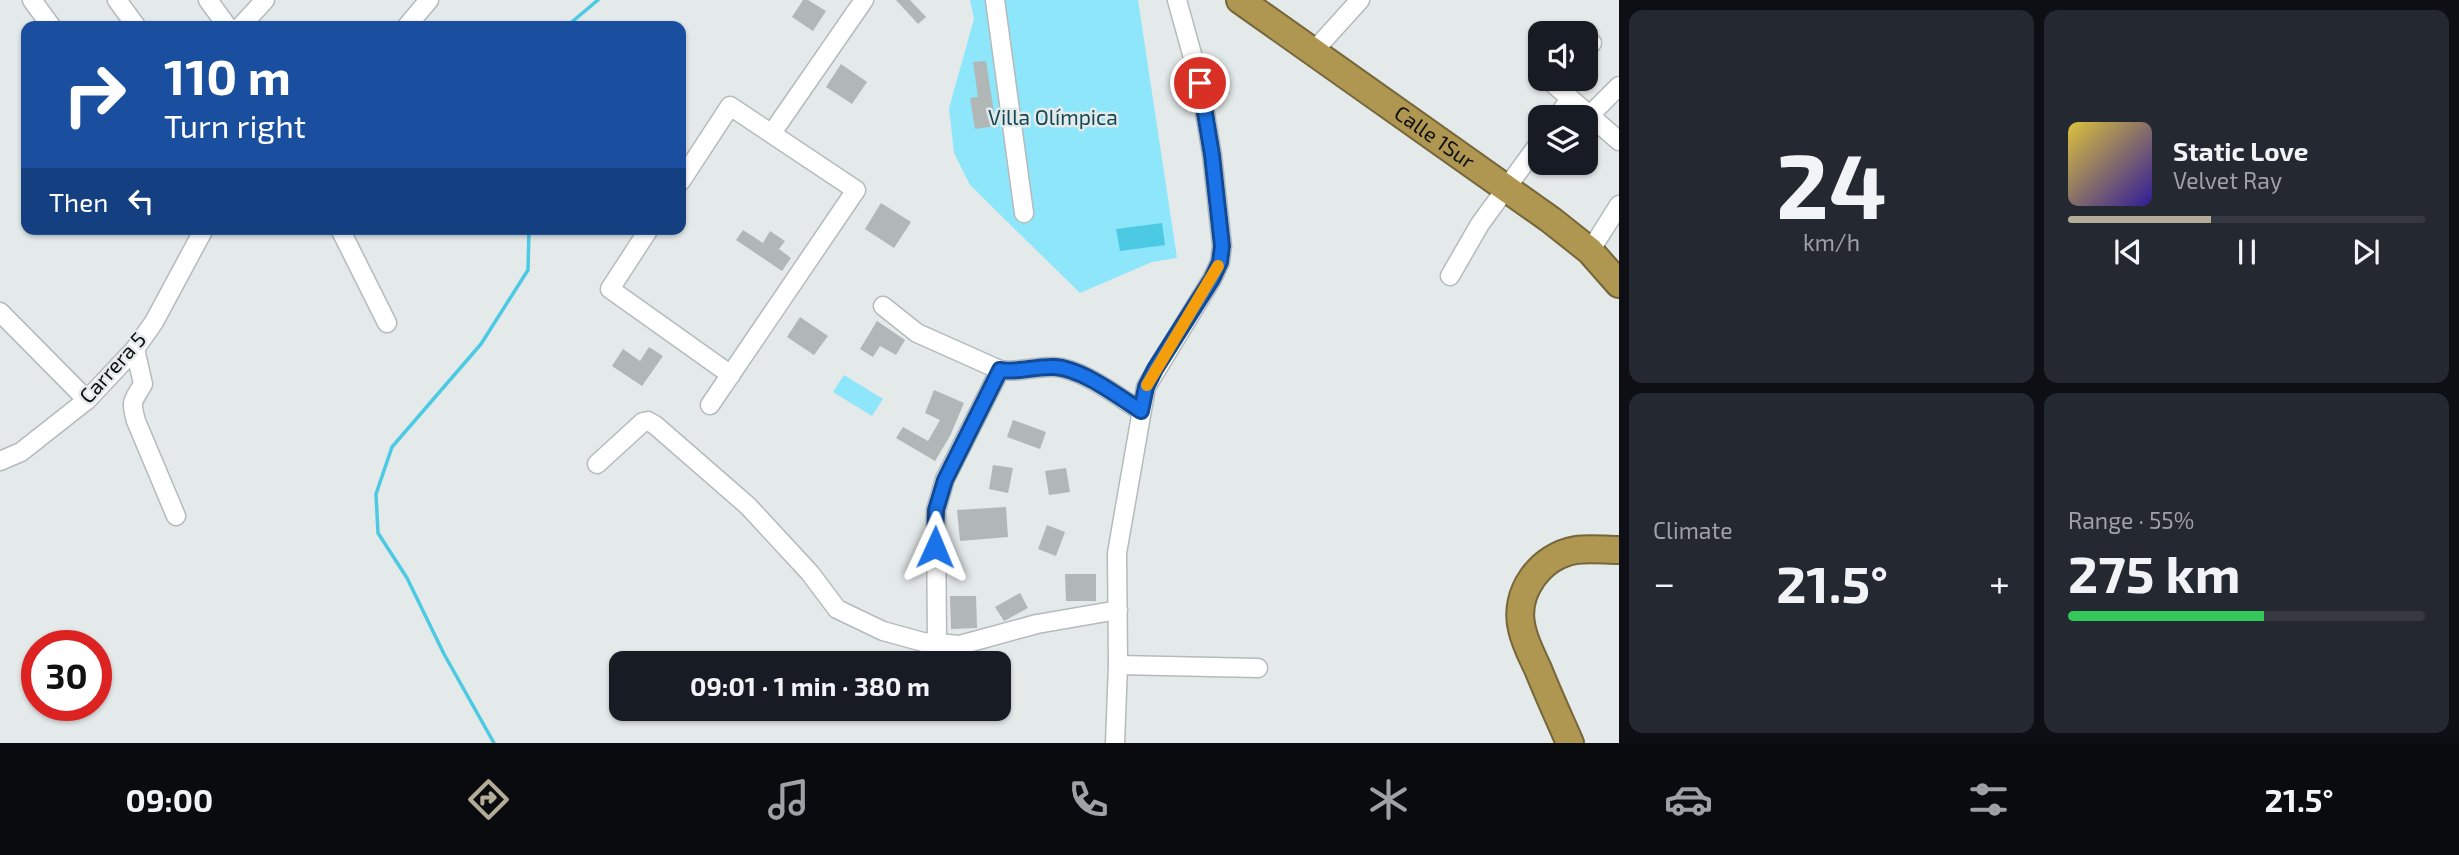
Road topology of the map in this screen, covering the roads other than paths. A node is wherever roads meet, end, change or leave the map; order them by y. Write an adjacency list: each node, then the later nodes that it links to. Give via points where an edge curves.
1 (32, 0): 11 (street)
2 (117, 0): 12 (street)
3 (208, 0): 13 (street)
4 (265, 0): 14 (street)
5 (429, 0): 15 (street)
6 (864, 0): 24 (street)
7 (995, 0): 30 (street)
8 (1177, 0): 45 (street, via 1200,83 1222,246 1212,279 1146,387)
9 (1240, 0): 16 (highway, Calle 1Sur)
10 (1360, 0): 16 (street)
11 (47, 21)
12 (132, 21)
13 (236, 21)
14 (245, 21)
15 (411, 21)
16 (1312, 53): 28 (highway, Calle 1Sur)
17 (1619, 86): 22 (street)
18 (1561, 91): 19 (street)
19 (1570, 99): 20 (street); 21 (street)
20 (1566, 105)
21 (1577, 105)
22 (1598, 107)
23 (1598, 124): 25 (street)
24 (772, 133): 27 (street, via 730,106); 42 (street, via 856,190)
25 (1619, 141)
26 (1528, 159): 28 (street)
27 (686, 173)
28 (1506, 190): 34 (highway, Calle 1Sur); 35 (street)
29 (1619, 205): 34 (street)
30 (1024, 212)
31 (201, 235): 40 (street, Carrera 5)
32 (343, 235): 39 (street)
33 (645, 235): 42 (street, via 610,289)
34 (1590, 251): 36 (highway, Calle 1Sur)
35 (1450, 276)
36 (1619, 284)
37 (883, 306): 41 (street, via 917,333)
38 (0, 312): 43 (street)
39 (387, 323)
40 (135, 349): 43 (street, Carrera 5); 48 (street, via 142,384 131,405)
41 (1000, 370): 45 (street, via 1067,369); 51 (street, via 945,480 936,510)
42 (731, 374): 44 (street)
43 (87, 400): 46 (street, Carrera 5, via 21,452)
44 (710, 405)
45 (1141, 411): 50 (street, via 1117,553)
46 (0, 461)
47 (597, 464): 51 (street, via 648,421 748,506 837,609 883,631)
48 (176, 516)
49 (1619, 550): 55 (highway, via 1559,555 1532,577 1521,601 1525,640)
50 (1118, 611): 51 (street, via 1037,624 960,645); 52 (street)
51 (937, 643)
52 (1118, 665): 53 (street); 54 (street)
53 (1258, 668)
54 (1115, 743)
55 (1570, 743)

